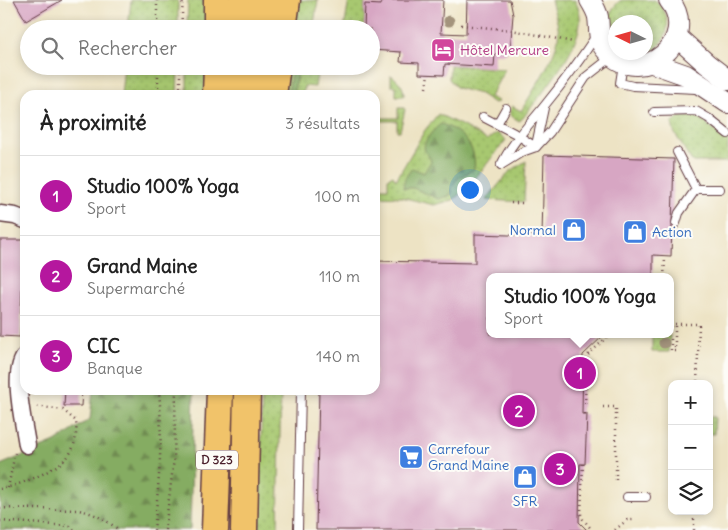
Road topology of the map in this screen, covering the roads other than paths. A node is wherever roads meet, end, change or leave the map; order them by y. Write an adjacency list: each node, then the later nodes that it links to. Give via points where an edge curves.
1 (217, 0): 7 (highway)
2 (242, 0): 8 (highway)
3 (262, 0): 9 (highway)
4 (287, 0): 10 (highway)
5 (670, 0): 11 (street, via 678,20)
6 (598, 12): 12 (street); 26 (lane)
7 (217, 20)
8 (240, 20)
9 (261, 20)
10 (284, 20)
11 (676, 37): 14 (street, via 668,52); 19 (street)
12 (608, 52)
13 (618, 60): 14 (street, via 638,66); 24 (lane, via 620,83); 33 (lane, via 586,77 550,132)
14 (652, 63): 24 (street, via 686,75)
15 (216, 75): 20 (highway)
16 (235, 75): 21 (highway)
17 (256, 75): 22 (highway)
18 (276, 75): 23 (highway)
19 (728, 80)
20 (216, 90)
21 (234, 90)
22 (255, 90)
23 (274, 90)
24 (710, 91): 25 (street)
25 (728, 103)
26 (544, 107): 32 (lane); 33 (lane)
27 (506, 108): 30 (lane)
28 (654, 112): 31 (lane, via 696,111)
29 (483, 117): 30 (lane)
30 (496, 124): 32 (lane)
31 (728, 134)
32 (519, 136): 33 (lane); 33 (lane, via 501,165)
33 (536, 147)
34 (677, 152): 35 (lane)
35 (696, 189): 36 (lane); 39 (lane)
36 (720, 190)
37 (0, 214): 38 (street)
38 (20, 218)
39 (676, 223)
40 (20, 370): 44 (street, via 18,380)
41 (220, 395): 47 (highway, D 323)
42 (247, 395): 48 (highway, D 323)
43 (301, 395): 49 (lane)
44 (27, 445)
45 (627, 497): 46 (lane)
46 (646, 497)
47 (215, 530)
48 (244, 530)
49 (298, 530)

